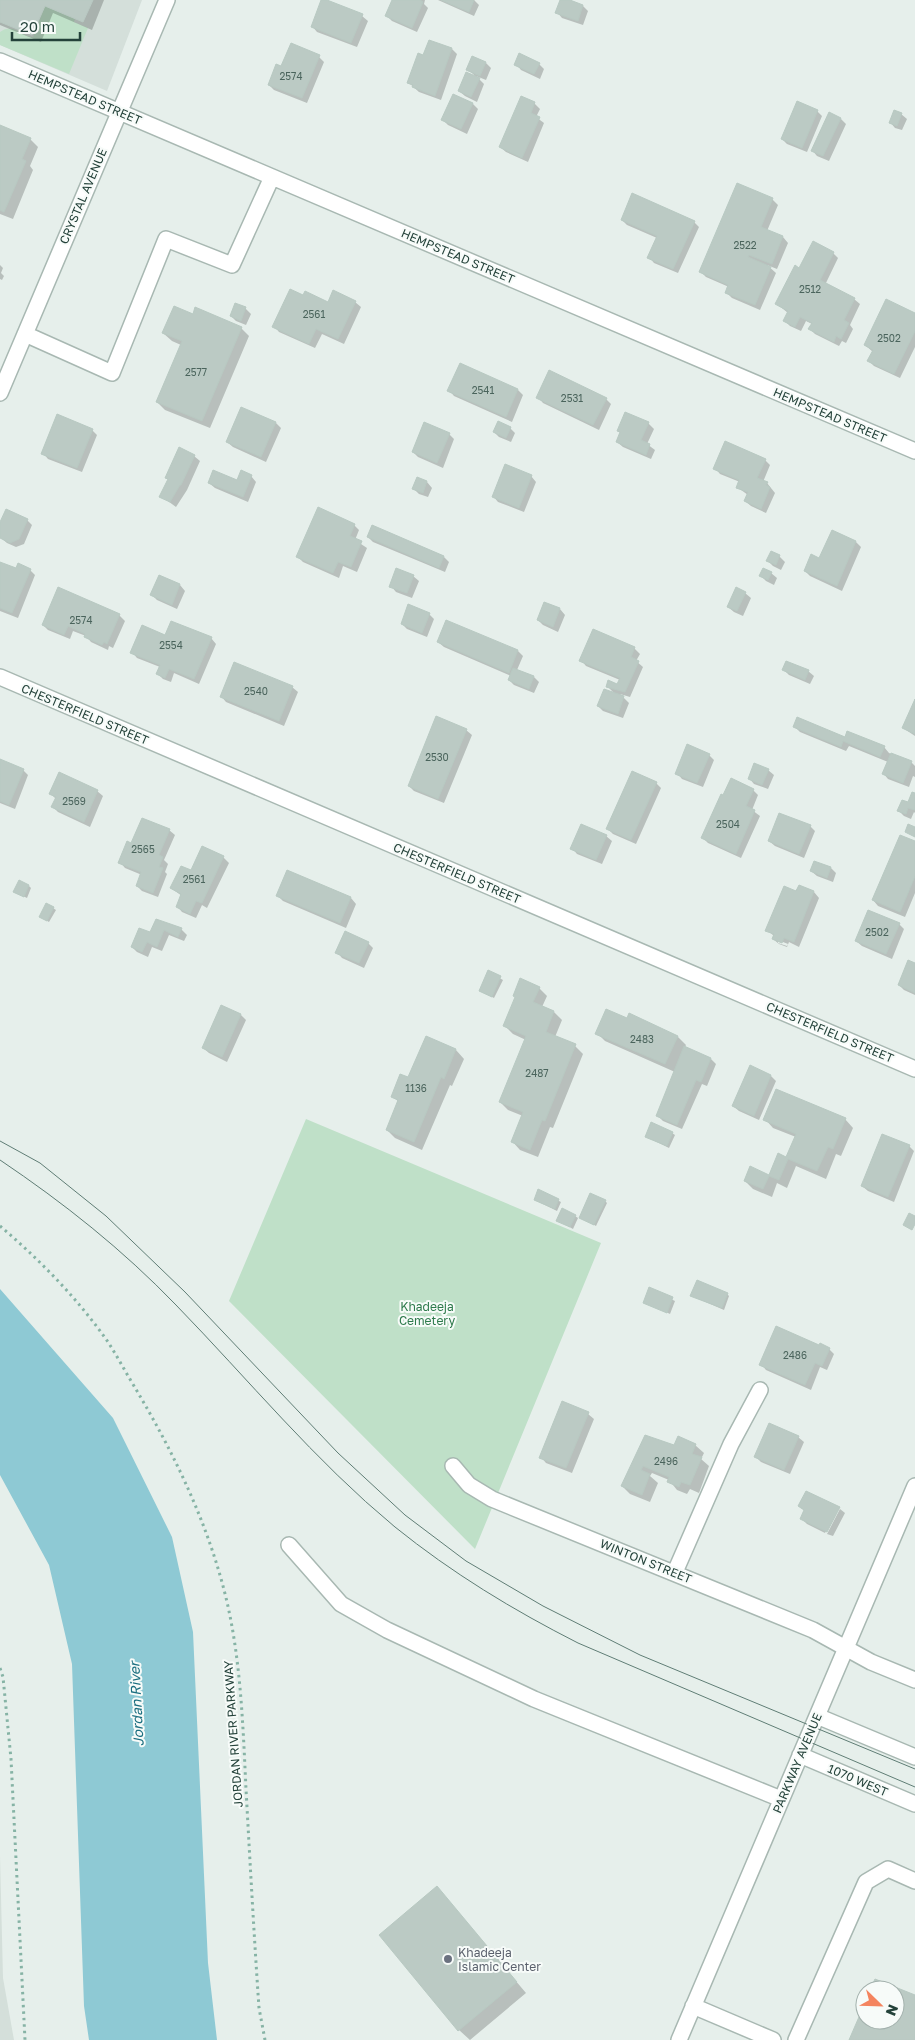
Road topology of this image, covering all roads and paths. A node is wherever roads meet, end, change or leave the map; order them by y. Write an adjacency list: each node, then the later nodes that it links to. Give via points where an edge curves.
1 (167, 0): 3 (street, CRYSTAL AVENUE)
2 (0, 61): 3 (street, HEMPSTEAD STREET)
3 (119, 112): 4 (street, HEMPSTEAD STREET); 5 (street, CRYSTAL AVENUE)
4 (272, 176): 5 (street, via 232,265 166,239 112,373); 7 (street, HEMPSTEAD STREET)
5 (25, 334): 6 (street, CRYSTAL AVENUE)
6 (0, 393)
7 (915, 451)
8 (0, 677): 9 (street, CHESTERFIELD STREET)
9 (915, 1069)
10 (0, 1226): 28 (path, JORDAN RIVER PARKWAY, via 68,1293 108,1342 168,1446 213,1553 227,1602 238,1662 258,2008)
11 (760, 1390): 16 (street, via 731,1444)
12 (452, 1466): 16 (street, WINTON STREET, via 469,1485 492,1499)
13 (915, 1486): 14 (street, PARKWAY AVENUE)
14 (911, 1506): 17 (street, PARKWAY AVENUE)
15 (288, 1545): 23 (street, via 341,1604 387,1630 534,1699)
16 (675, 1572): 17 (street, WINTON STREET)
17 (846, 1647): 19 (street, WINTON STREET, via 871,1662); 20 (street, PARKWAY AVENUE)
18 (0, 1668): 27 (path, via 10,1759)
19 (915, 1680)
20 (817, 1716): 21 (street, PARKWAY AVENUE); 22 (street)
21 (800, 1755): 23 (street, PARKWAY AVENUE); 24 (street, 1070 WEST)
22 (915, 1757)
23 (781, 1799): 26 (street, PARKWAY AVENUE)
24 (915, 1804)
25 (915, 1881): 31 (street, via 888,1869 866,1882)
26 (693, 2006): 29 (street, PARKWAY AVENUE); 30 (street)
27 (25, 2040)
28 (265, 2040)
29 (679, 2040)
30 (773, 2040)
31 (796, 2040)

